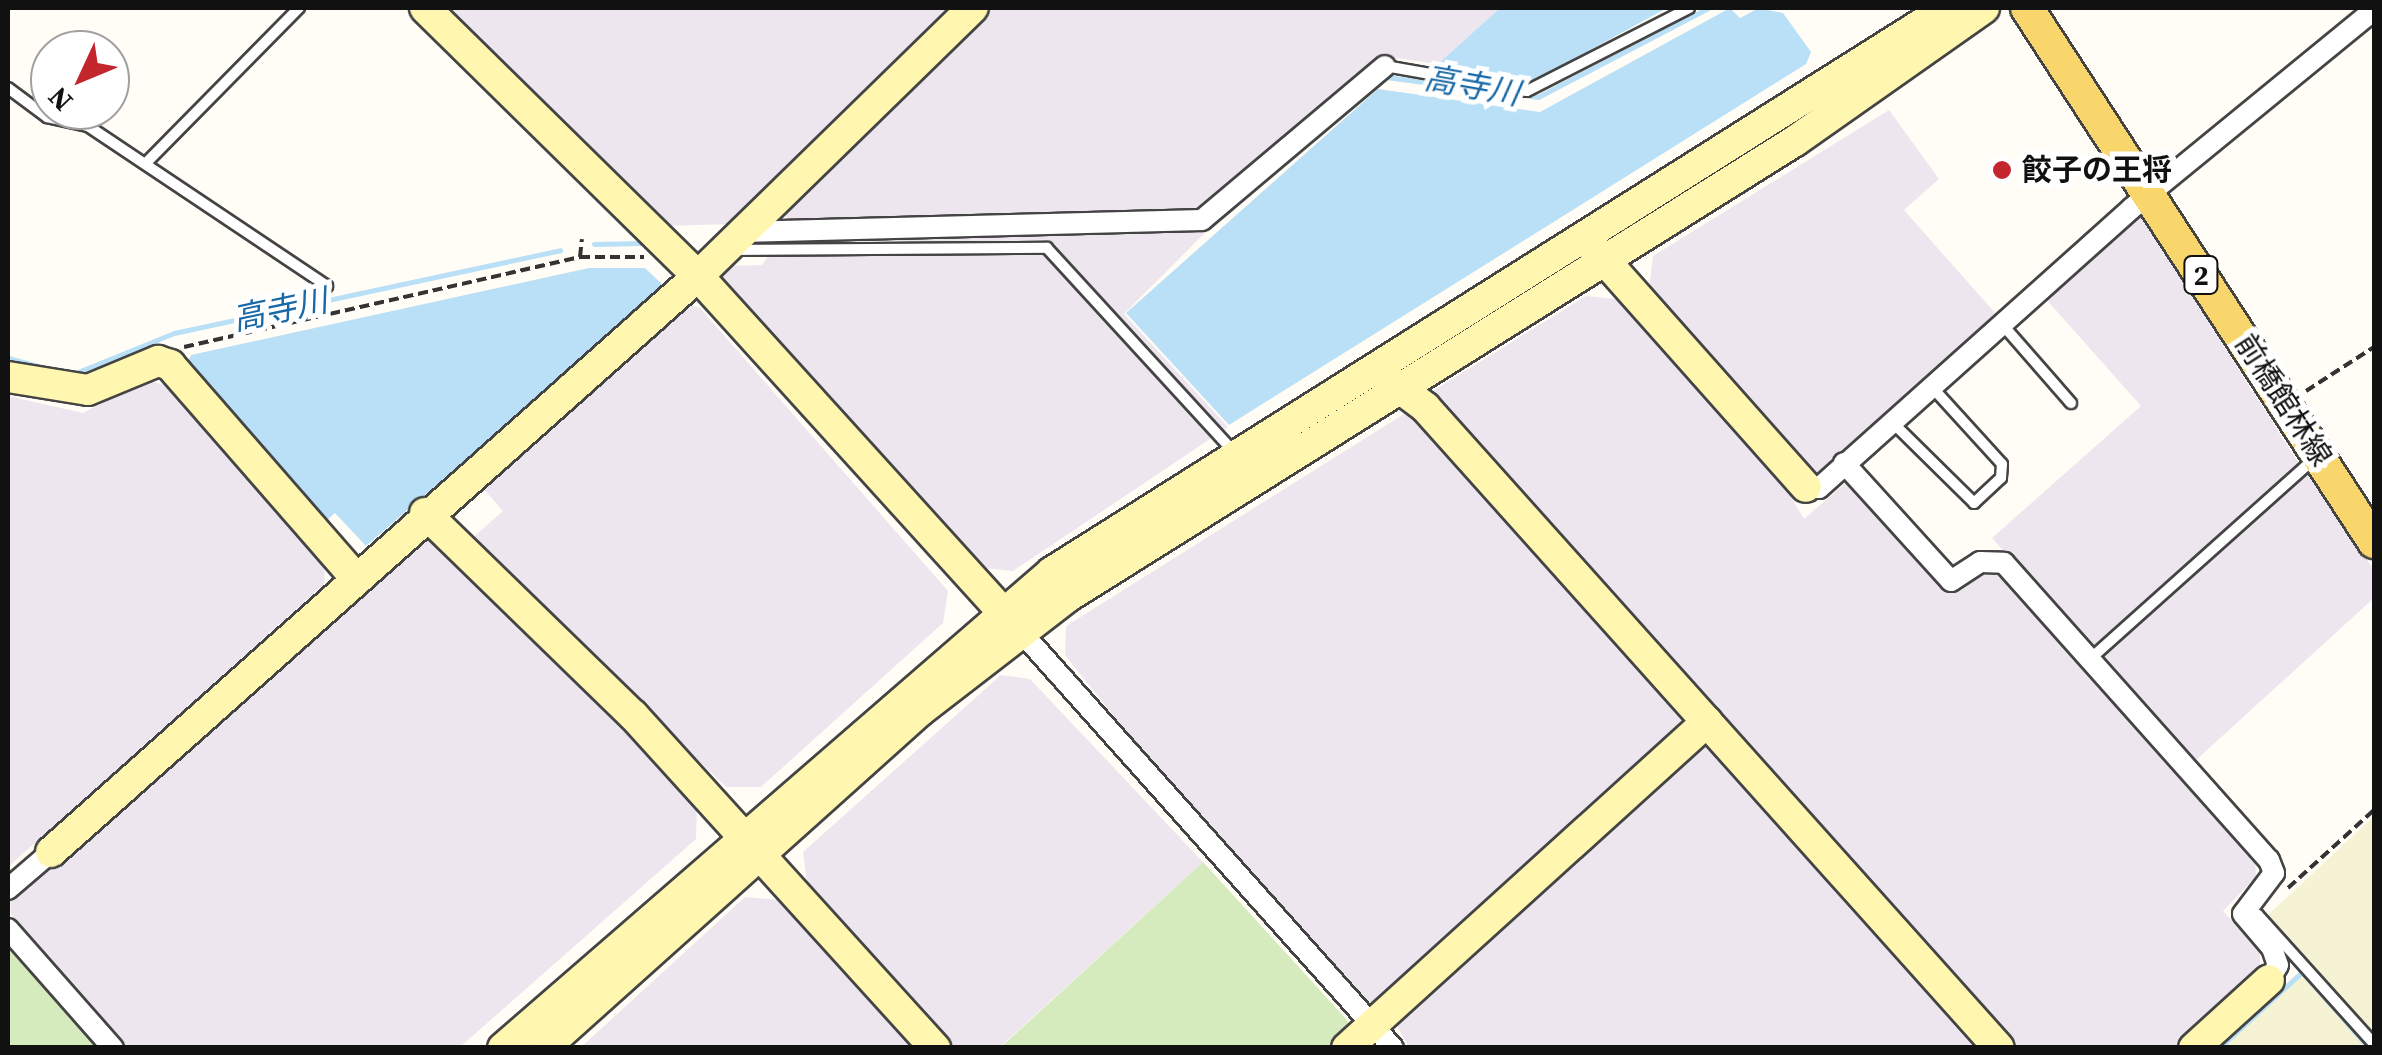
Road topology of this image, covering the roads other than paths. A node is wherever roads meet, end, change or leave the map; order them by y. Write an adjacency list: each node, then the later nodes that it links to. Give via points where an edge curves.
1 (299, 8): 11 (lane)
2 (425, 8): 15 (street)
3 (973, 8): 13 (street)
4 (1689, 8): 9 (lane, via 1527,91)
5 (1947, 8): 14 (street)
6 (1984, 8): 14 (street)
7 (2026, 8): 12 (main road, 前橋館林線 / 2)
8 (2374, 10): 12 (street)
9 (1385, 66): 13 (street, via 1202,220)
10 (8, 88): 11 (lane, via 46,117 88,126)
11 (146, 163): 16 (lane)
12 (2149, 194): 17 (street); 26 (main road, 前橋館林線 / 2)
13 (733, 241): 15 (street); 25 (lane, via 1056,251)
14 (1595, 249): 18 (street); 21 (street); 28 (street)
15 (691, 269): 29 (street); 32 (street)
16 (327, 286)
17 (2001, 324): 22 (street); 23 (lane)
18 (1422, 338): 20 (street); 21 (street)
19 (8, 377): 31 (street, via 88,390 158,361)
20 (1358, 379): 21 (street); 25 (street)
21 (1403, 384): 32 (street); 34 (street)
22 (1931, 386): 24 (street); 24 (lane, via 2002,464 2001,478 1974,503)
23 (2071, 402)
24 (1891, 421): 27 (street)
25 (1236, 454): 32 (street)
26 (2319, 455): 30 (main road, 前橋館林線 / 2); 33 (lane)
27 (1844, 463): 28 (street, via 1819,488); 33 (street, via 1951,581 1980,562 2004,563)
28 (1806, 487)
29 (425, 513): 31 (street); 35 (street, via 633,714)
30 (2374, 542)
31 (354, 576): 36 (street)
32 (1011, 620): 35 (street); 41 (street)
33 (2089, 660): 38 (street, via 2269,860 2274,872)
34 (1707, 722): 41 (street); 48 (street)
35 (751, 845): 44 (street); 45 (street); 46 (street)
36 (51, 852): 37 (street)
37 (8, 889)
38 (2251, 914): 40 (street, via 2278,966); 42 (lane)
39 (8, 930): 43 (street)
40 (2269, 980): 49 (street)
41 (1384, 1037): 47 (street)
42 (2374, 1044)
43 (114, 1048)
44 (503, 1048)
45 (544, 1048)
46 (934, 1048)
47 (1347, 1048)
48 (1999, 1048)
49 (2194, 1048)

